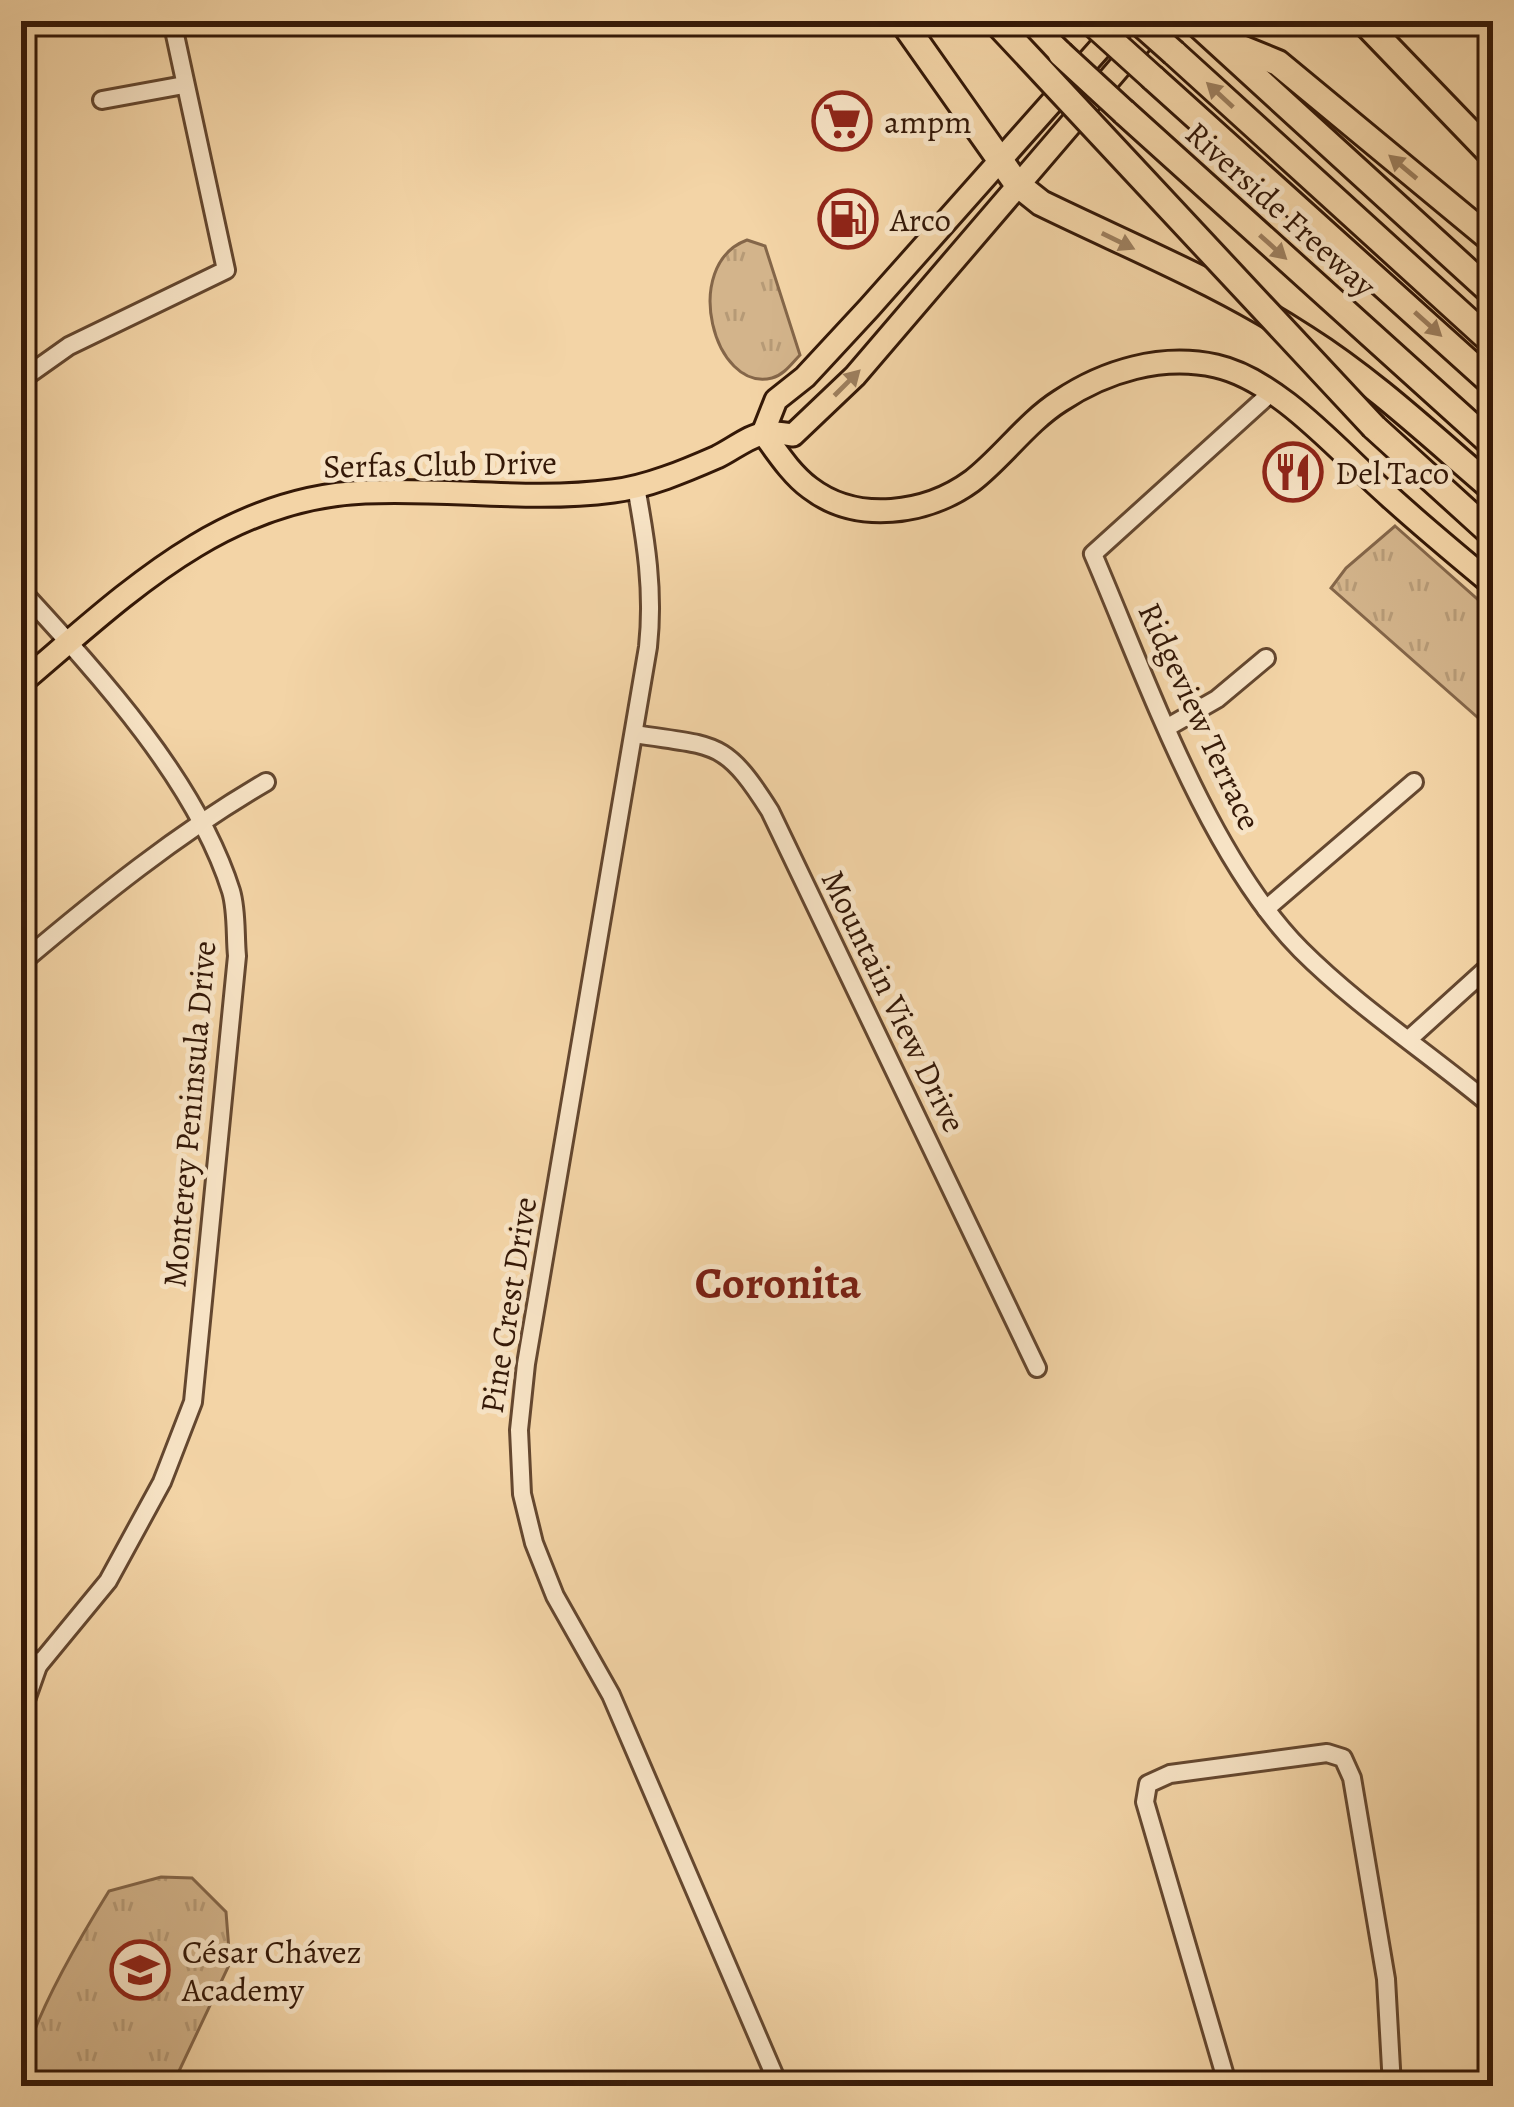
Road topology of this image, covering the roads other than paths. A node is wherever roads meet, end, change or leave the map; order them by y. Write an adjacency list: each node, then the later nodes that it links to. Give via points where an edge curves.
1 (172, 21): 11 (street)
2 (902, 21): 14 (highway)
3 (995, 21): 26 (highway, bridge, via 1374,427)
4 (1027, 21): 23 (highway, Riverside Freeway, one-way to 23, bridge)
5 (1090, 21): 20 (highway, one-way to 20, bridge)
6 (1124, 21): 14 (main road)
7 (1138, 21): 18 (highway, one-way to 7, bridge)
8 (1159, 21): 15 (main road, Serfas Club Drive)
9 (1363, 21): 13 (highway)
10 (1202, 28): 16 (highway, one-way to 10, via 1278,63); 17 (highway)
11 (184, 85): 12 (street); 19 (street, via 226,270 69,346)
12 (102, 100)
13 (1493, 156)
14 (1000, 159): 15 (highway); 22 (main road, via 776,400)
15 (1017, 184): 22 (main road, Serfas Club Drive, one-way to 15, via 794,434 856,376); 25 (highway, one-way to 25, via 1305,338)
16 (1493, 241)
17 (1493, 294)
18 (1493, 343)
19 (21, 380)
20 (1493, 384)
21 (1272, 392): 22 (main road, via 1222,367 1143,365 1056,403 937,502 892,510 851,508 814,492); 27 (main road); 32 (street, Ridgeview Terrace, via 1093,554)
22 (763, 433): 24 (main road, Serfas Club Drive)
23 (1493, 445)
24 (635, 487): 29 (main road, Serfas Club Drive, via 528,496 364,491 282,505 187,548); 33 (street, Pine Crest Drive, via 652,607)
25 (1493, 489)
26 (1493, 536)
27 (1493, 585)
28 (21, 590): 29 (street, Monterey Peninsula Drive)
29 (69, 643): 31 (main road, Serfas Club Drive); 36 (street, Monterey Peninsula Drive)
30 (1266, 658): 32 (street)
31 (21, 683)
32 (1168, 727): 37 (street, Ridgeview Terrace, via 1211,822)
33 (635, 734): 42 (street, Mountain View Drive, via 713,747 741,765); 46 (street, Pine Crest Drive, via 526,1364 522,1494 555,1596 611,1694)
34 (266, 782): 36 (street)
35 (1414, 782): 37 (street)
36 (200, 820): 38 (street); 44 (street, Monterey Peninsula Drive, via 232,895 237,956 193,1402 162,1482 108,1581)
37 (1266, 909): 40 (street, Ridgeview Terrace, via 1303,951)
38 (21, 963)
39 (1493, 963): 40 (street)
40 (1409, 1039): 41 (street, Ridgeview Terrace)
41 (1493, 1107)
42 (1037, 1368)
43 (21, 1647): 44 (street)
44 (38, 1666): 45 (street, Monterey Peninsula Drive)
45 (21, 1714)
46 (779, 2086)
47 (1228, 2086): 48 (street, via 1145,1802 1148,1784 1170,1774 1327,1753 1343,1757 1352,1778 1386,1979)
48 (1392, 2086)

